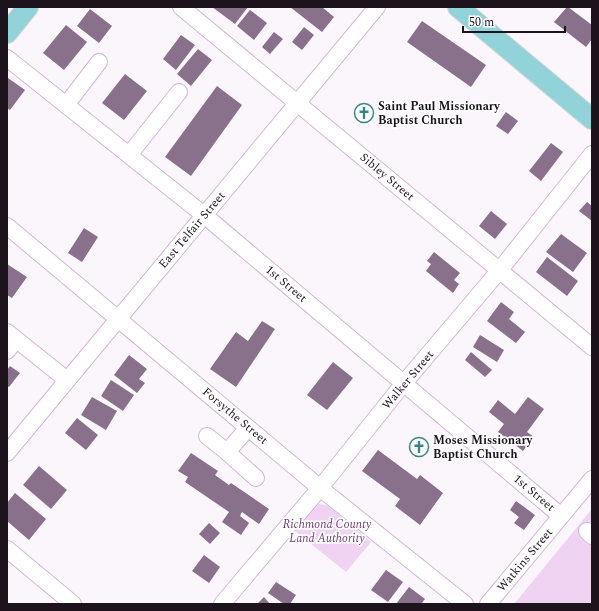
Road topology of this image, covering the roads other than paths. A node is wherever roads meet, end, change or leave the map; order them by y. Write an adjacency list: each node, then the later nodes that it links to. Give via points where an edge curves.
1 (28, 7): 5 (main road)
2 (181, 7): 9 (street, Sibley Street)
3 (377, 7): 9 (street, East Telfair Street)
4 (458, 7): 11 (main road)
5 (7, 33)
6 (7, 58): 10 (street, 1st Street)
7 (99, 62): 10 (street)
8 (179, 92): 13 (street)
9 (298, 103): 14 (street, East Telfair Street); 16 (street, Sibley Street)
10 (66, 105): 13 (street, 1st Street)
11 (592, 118)
12 (592, 154): 16 (street, Walker Street)
13 (129, 155): 14 (street, 1st Street)
14 (204, 216): 17 (street, East Telfair Street); 21 (street, 1st Street)
15 (7, 226): 17 (street, Forsythe Street)
16 (499, 271): 19 (street, Sibley Street); 21 (street, Walker Street)
17 (118, 318): 20 (street, East Telfair Street); 22 (street, Forsythe Street)
18 (10, 341): 20 (street)
19 (592, 347)
20 (67, 380): 25 (street, East Telfair Street)
21 (404, 383): 28 (street, Walker Street); 29 (street, 1st Street)
22 (248, 428): 24 (street); 28 (street, Forsythe Street)
23 (207, 436): 24 (street)
24 (227, 452): 26 (street)
25 (7, 453)
26 (256, 478)
27 (592, 479): 29 (street, Watkins Street)
28 (320, 488): 32 (street, Walker Street); 33 (street, Forsythe Street)
29 (561, 516): 34 (street, Watkins Street)
30 (7, 549): 31 (street)
31 (73, 604)
32 (222, 604)
33 (465, 604)
34 (488, 604)

